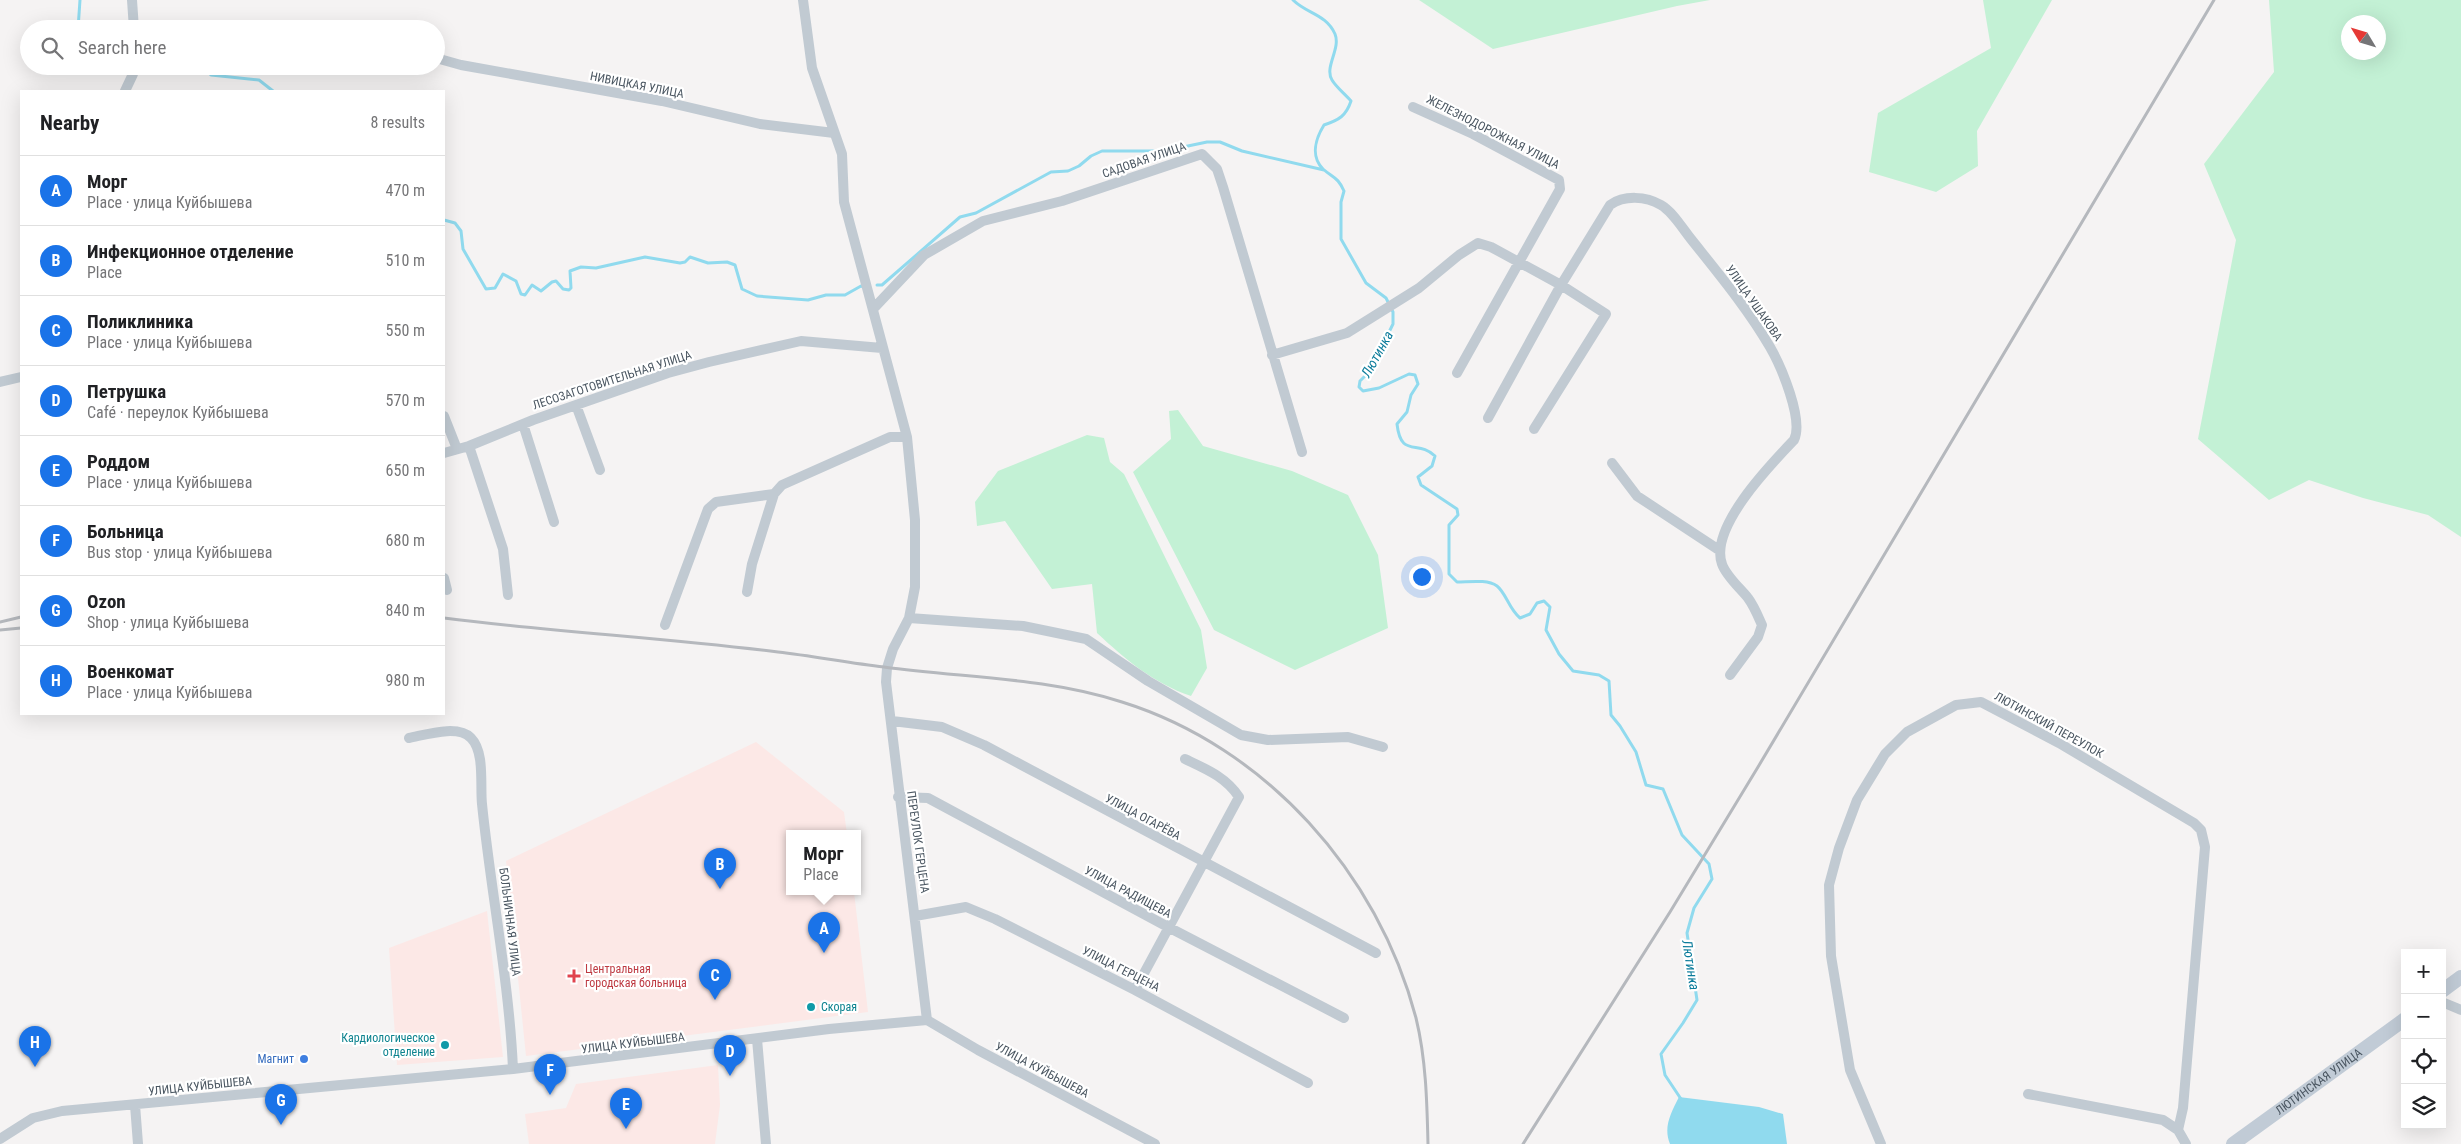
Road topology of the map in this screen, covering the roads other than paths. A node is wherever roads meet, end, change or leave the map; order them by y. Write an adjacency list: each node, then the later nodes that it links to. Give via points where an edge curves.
1 (132, 0): 3 (street)
2 (803, 0): 8 (street, via 812,68)
3 (133, 20)
4 (445, 61): 8 (street, НИВИЦКАЯ УЛИЦА, via 662,101 760,124)
5 (133, 75): 6 (street)
6 (125, 90)
7 (1413, 107): 9 (street, ЖЕЛЕЗНОДОРОЖНАЯ УЛИЦА, via 1473,134 1559,180 1560,189)
8 (834, 133): 11 (street, via 842,154 844,202)
9 (1520, 262): 10 (street); 13 (street, via 1478,243 1419,288 1347,333); 14 (street, ЖЕЛЕЗНОДОРОЖНАЯ УЛИЦА)
10 (1561, 285): 18 (street); 21 (street, via 1606,314); 31 (street, УЛИЦА УШАКОВА, via 1610,204 1618,199 1635,197 1660,204 1718,273 1770,346 1794,410 1798,433 1759,476 1724,532)
11 (874, 308): 12 (street); 13 (street, САДОВАЯ УЛИЦА, via 924,255 983,221 1062,201 1202,154 1217,169)
12 (882, 348): 17 (street, ЛЕСОЗАГОТОВИТЕЛЬНАЯ УЛИЦА, via 800,342 668,373); 22 (street)
13 (1272, 355): 25 (street, САДОВАЯ УЛИЦА)
14 (1456, 373)
15 (20, 377): 16 (street)
16 (0, 382)
17 (576, 405): 20 (street, ЛЕСОЗАГОТОВИТЕЛЬНАЯ УЛИЦА); 28 (street)
18 (1488, 418)
19 (445, 419): 24 (street)
20 (523, 424): 23 (street, ЛЕСОЗАГОТОВИТЕЛЬНАЯ УЛИЦА); 30 (street)
21 (1534, 429)
22 (907, 437): 29 (street, via 890,437 782,485); 36 (street, via 915,520 915,587)
23 (468, 446): 24 (street, ЛЕСОЗАГОТОВИТЕЛЬНАЯ УЛИЦА); 35 (street, via 503,550)
24 (456, 449): 26 (street, ЛЕСОЗАГОТОВИТЕЛЬНАЯ УЛИЦА)
25 (1302, 452)
26 (445, 453)
27 (1612, 463): 31 (street, via 1637,496)
28 (600, 470)
29 (774, 494): 34 (street, via 752,564); 37 (street, via 716,502 708,510)
30 (554, 522)
31 (1720, 550): 38 (street, via 1722,566 1749,600 1762,625 1758,637)
32 (445, 582): 33 (street)
33 (447, 590)
34 (747, 592)
35 (508, 595)
36 (909, 618): 39 (street, ПЕРЕУЛОК ГЕРЦЕНА, via 887,668); 41 (street, via 1023,626 1086,639 1148,681 1241,735 1268,740 1348,737)
37 (665, 624)
38 (1730, 675)
39 (892, 720): 43 (street, ПЕРЕУЛОК ГЕРЦЕНА); 44 (street, УЛИЦА ОГАРЁВА, via 942,727 984,745)
40 (409, 738): 57 (street, БОЛЬНИЧНАЯ УЛИЦА, via 457,731 470,736 477,746)
41 (1383, 747)
42 (1185, 759): 44 (street, via 1213,772 1232,786 1239,797)
43 (898, 798): 45 (street, ПЕРЕУЛОК ГЕРЦЕНА); 46 (street, УЛИЦА РАДИЩЕВА, via 928,798)
44 (1204, 864): 46 (street); 47 (street, УЛИЦА ОГАРЁВА)
45 (915, 916): 50 (street, УЛИЦА ГЕРЦЕНА, via 966,907); 54 (street, ПЕРЕУЛОК ГЕРЦЕНА)
46 (1168, 927): 50 (street); 53 (street, УЛИЦА РАДИЩЕВА)
47 (1376, 953)
48 (2461, 977): 49 (main road)
49 (2446, 988)
50 (1135, 990): 58 (street, УЛИЦА ГЕРЦЕНА)
51 (2446, 1004): 52 (street)
52 (2461, 1010)
53 (1344, 1018)
54 (927, 1020): 56 (street, УЛИЦА КУЙБЫШЕВА); 65 (street, УЛИЦА КУЙБЫШЕВА)
55 (2401, 1021): 68 (main road, ЛЮТИНСКАЯ УЛИЦА)
56 (757, 1039): 57 (street, УЛИЦА КУЙБЫШЕВА); 64 (street)
57 (513, 1069): 60 (street, УЛИЦА КУЙБЫШЕВА)
58 (1308, 1082)
59 (2028, 1094): 61 (street, via 2163,1120)
60 (135, 1105): 62 (street, УЛИЦА КУЙБЫШЕВА, via 62,1111 33,1118); 63 (street)
61 (2178, 1130): 66 (street, ЛЮТИНСКИЙ ПЕРЕУЛОК, via 2183,1108 2205,847 2201,830 2059,743 1981,702 1956,705 1907,732 1885,754 1857,800 1829,885 1831,956 1850,1070); 67 (street)
62 (0, 1139)
63 (138, 1144)
64 (766, 1144)
65 (1155, 1144)
66 (1881, 1144)
67 (2186, 1144)
68 (2233, 1144)

